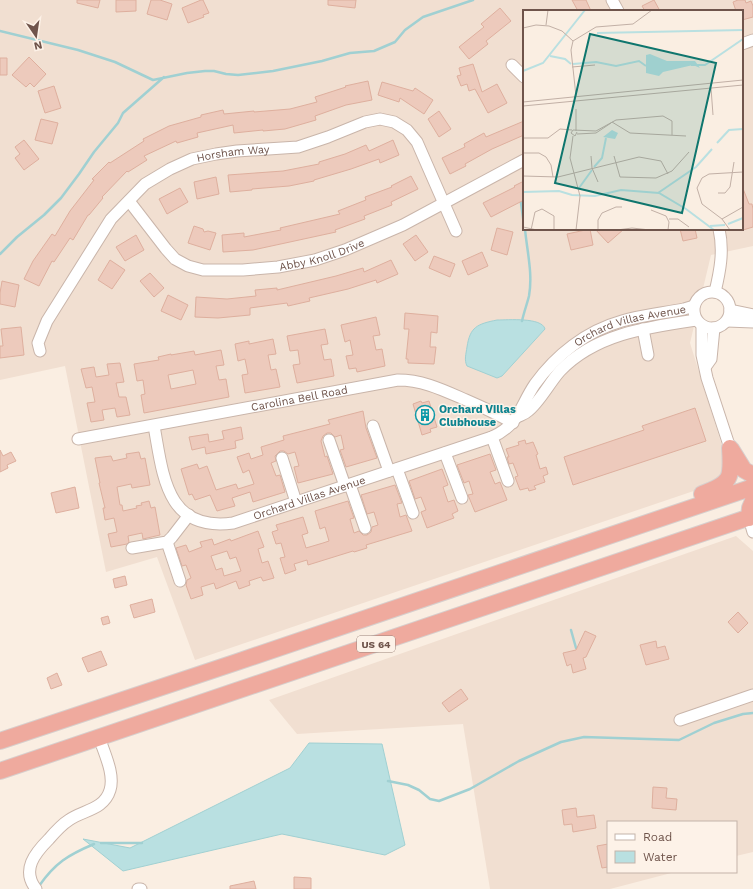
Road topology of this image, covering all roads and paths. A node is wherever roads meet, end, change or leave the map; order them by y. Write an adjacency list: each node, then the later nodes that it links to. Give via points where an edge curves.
1 (612, 0): 2 (street)
2 (617, 10)
3 (753, 40): 4 (street)
4 (743, 44)
5 (512, 65): 6 (street)
6 (523, 77)
7 (523, 161): 9 (street, Abby Knoll Drive)
8 (129, 201): 9 (street, Abby Knoll Drive, via 175,259 202,270 243,270 308,261 345,250 403,225); 9 (street, Horsham Way, via 145,184 170,168 192,159 237,151 298,147 365,122 380,119 394,122 407,130 416,142); 22 (street, Horsham Way, via 111,219 47,321 38,343)
9 (443, 202): 11 (street, Horsham Way)
10 (719, 230): 12 (street, via 721,264)
11 (456, 231)
12 (715, 292): 13 (street, via 704,293); 14 (street, via 726,298)
13 (694, 306): 18 (street, via 693,313); 21 (street, Orchard Villas Avenue, via 606,326)
14 (730, 310): 15 (street); 16 (street)
15 (753, 315)
16 (727, 322): 17 (street); 19 (street)
17 (753, 322)
18 (699, 323): 19 (street); 20 (street, Orchard Villas Avenue); 25 (street, via 702,355)
19 (714, 328): 25 (street, via 711,359)
20 (644, 329): 23 (street); 24 (street, Orchard Villas Avenue, via 626,332 606,340)
21 (568, 348): 24 (street, Orchard Villas Avenue); 26 (street, Orchard Villas Avenue, via 553,362 527,396)
22 (40, 351)
23 (648, 354)
24 (576, 358): 26 (street, Orchard Villas Avenue, via 561,370 529,411)
25 (706, 366): 32 (street, via 707,378)
26 (515, 420): 27 (street, Carolina Bell Road, via 426,383 398,380); 29 (street, Orchard Villas Avenue)
27 (154, 426): 30 (street, Carolina Bell Road); 44 (street, Orchard Villas Avenue, via 167,489 176,504)
28 (373, 426): 35 (street)
29 (492, 437): 33 (street, Orchard Villas Avenue); 37 (street)
30 (78, 439)
31 (329, 440): 38 (street)
32 (730, 448): 36 (highway, via 744,470); 50 (highway, via 730,474 726,482 719,487 498,568)
33 (445, 453): 35 (street, Orchard Villas Avenue); 40 (street)
34 (282, 458): 42 (street)
35 (393, 470): 38 (street, Orchard Villas Avenue); 43 (street)
36 (753, 475)
37 (508, 481)
38 (347, 486): 42 (street, Orchard Villas Avenue); 46 (street)
39 (753, 487): 50 (highway, US 64)
40 (462, 498)
41 (753, 501): 45 (highway, via 750,508)
42 (296, 502): 44 (street, Orchard Villas Avenue, via 244,520 223,524 203,522)
43 (413, 513)
44 (189, 515): 47 (street)
45 (752, 522): 53 (highway, US 64)
46 (365, 528)
47 (167, 542): 48 (street); 49 (street)
48 (132, 548)
49 (180, 581)
50 (455, 589): 54 (highway, US 64)
51 (753, 695): 52 (street)
52 (680, 720)
53 (99, 737): 55 (highway, US 64); 56 (street, via 111,776 109,792 98,806 70,819 60,827 35,855 30,874 31,882)
54 (0, 741)
55 (0, 771)
56 (36, 889)
57 (138, 889): 58 (street)
58 (141, 889)

